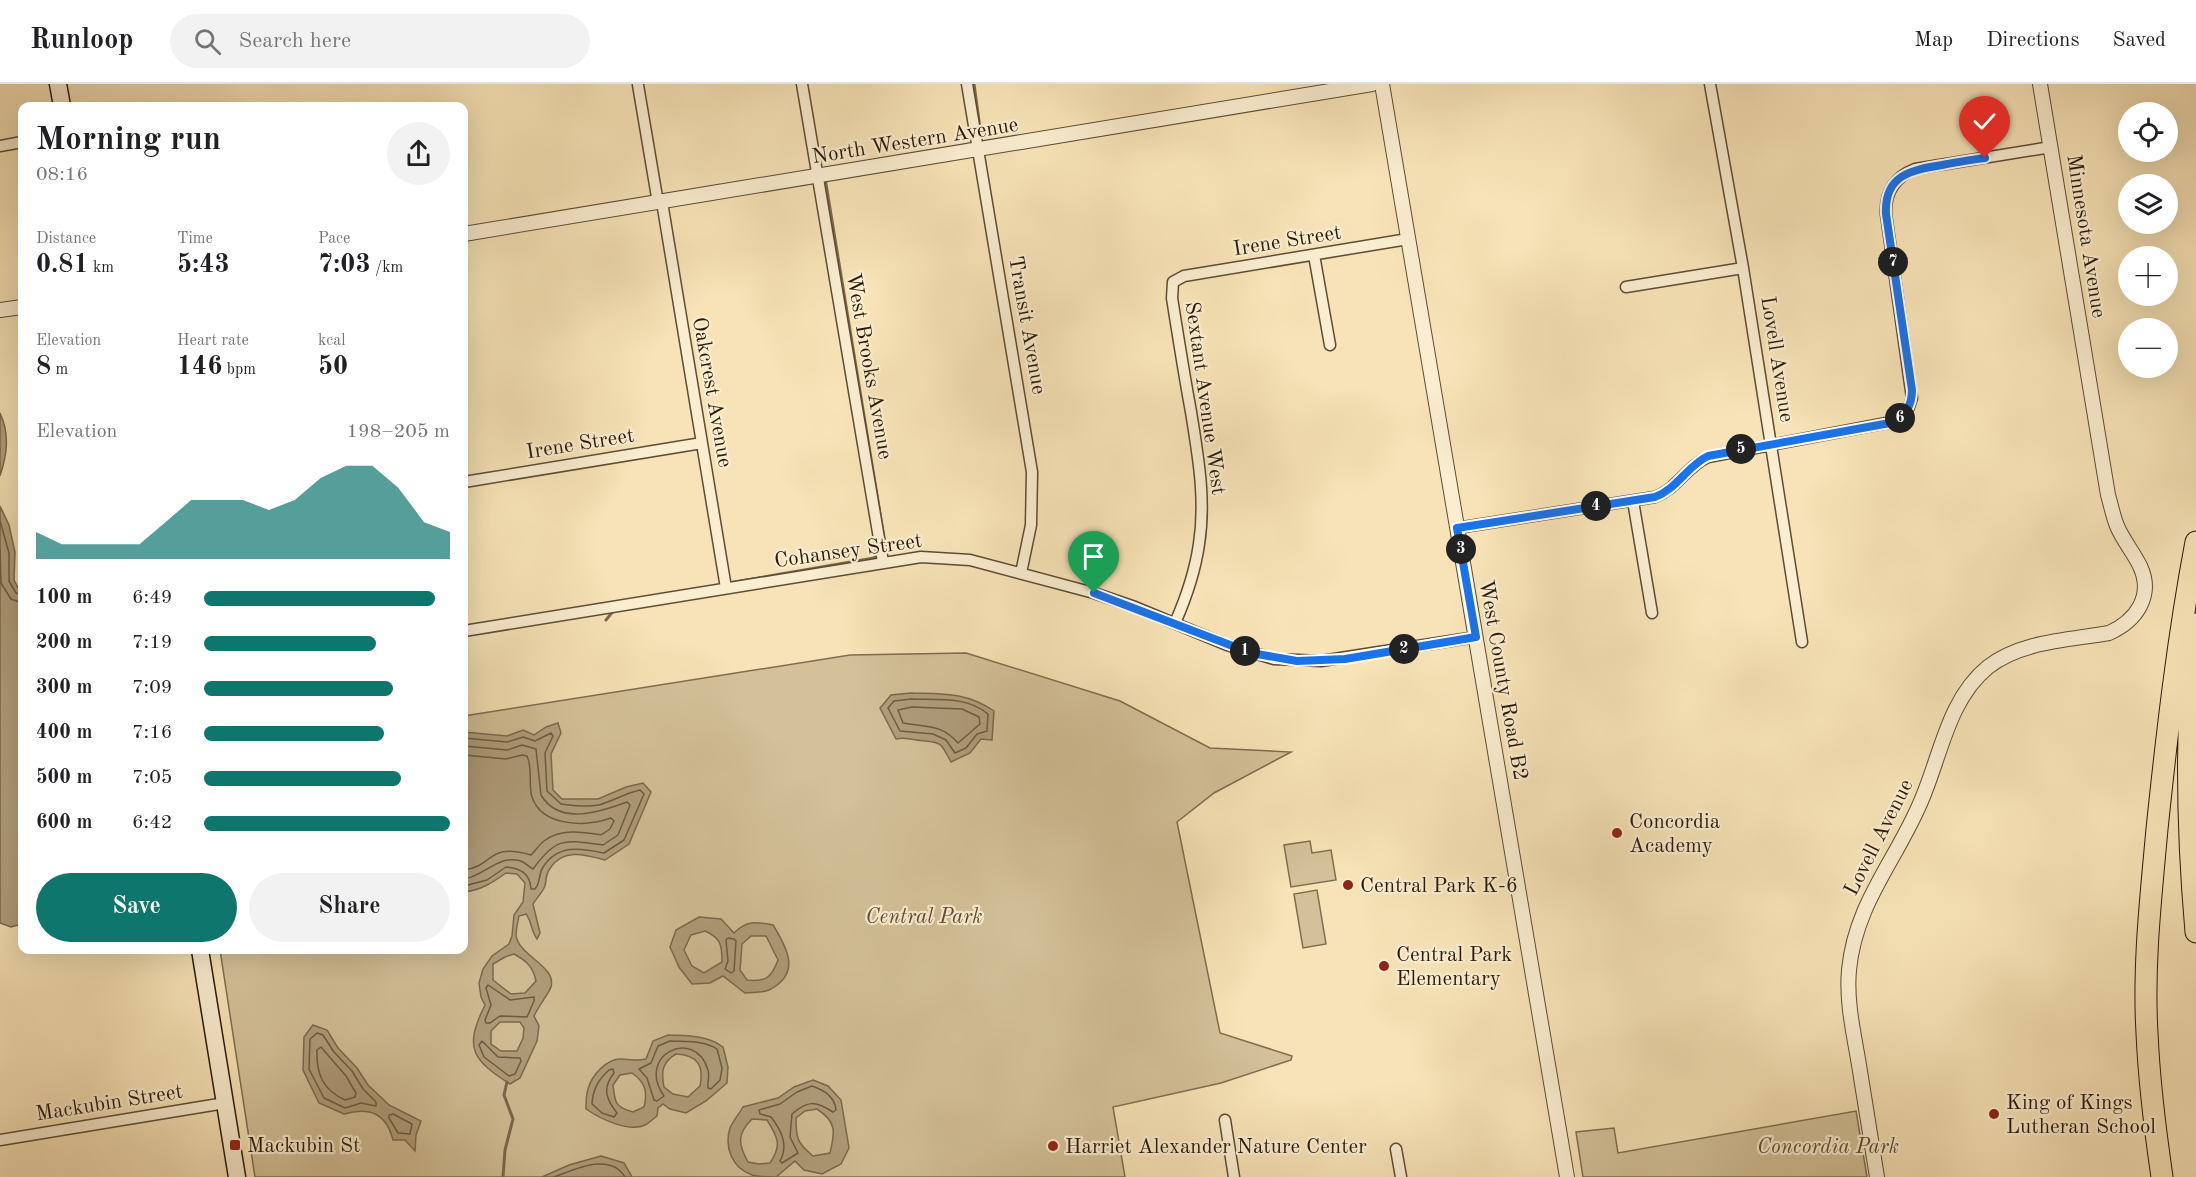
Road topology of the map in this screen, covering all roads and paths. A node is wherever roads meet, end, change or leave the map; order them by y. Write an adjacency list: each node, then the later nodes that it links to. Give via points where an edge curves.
1 (58, 84): 9 (main road)
2 (802, 84): 14 (street, West Brooks Avenue)
3 (967, 84): 13 (street, Transit Avenue)
4 (1372, 84): 13 (street, North Western Avenue)
5 (1382, 84): 17 (street, West County Road B2)
6 (1710, 84): 19 (street, Lovell Avenue)
7 (2040, 84): 12 (street, Minnesota Avenue)
8 (638, 85): 15 (street, Oakcrest Avenue)
9 (61, 102)
10 (18, 143): 11 (street)
11 (0, 146)
12 (2051, 147): 26 (street, via 1915,169 1898,179 1887,195 1886,214 1912,390 1909,407 1890,423); 37 (street, Minnesota Avenue, via 2108,495 2117,526 2144,579 2139,609)
13 (978, 150): 14 (street, North Western Avenue); 32 (street, Transit Avenue, via 1032,472 1031,525)
14 (818, 177): 15 (street, North Western Avenue); 31 (street, West Brooks Avenue)
15 (660, 203): 16 (street, North Western Avenue); 25 (street, Oakcrest Avenue)
16 (468, 233)
17 (1408, 239): 18 (street, Irene Street); 29 (street, West County Road B2)
18 (1314, 255): 20 (street, Irene Street, via 1185,276); 24 (street)
19 (1743, 268): 21 (street); 26 (street, Lovell Avenue)
20 (1173, 282): 35 (street, Sextant Avenue West, via 1172,298 1198,456 1202,505 1194,572)
21 (1626, 287)
22 (18, 308): 23 (street)
23 (0, 310)
24 (1330, 345)
25 (702, 443): 27 (street, Irene Street); 33 (street, Oakcrest Avenue)
26 (1770, 444): 28 (street, via 1708,456 1665,494); 40 (street, Lovell Avenue)
27 (468, 481)
28 (1633, 501): 29 (street); 34 (street)
29 (1457, 528): 39 (street, West County Road B2)
30 (2196, 542): 52 (highway, via 2168,720 2148,948 2146,1030)
31 (883, 562): 32 (street, Cohansey Street, via 945,557); 33 (street, Cohansey Street)
32 (1021, 573): 35 (street, Cohansey Street, via 1094,593)
33 (726, 588): 38 (street, Cohansey Street)
34 (1652, 613)
35 (1175, 623): 39 (street, Cohansey Street, via 1251,653 1297,661 1345,659)
36 (2196, 624): 41 (highway, via 2189,743)
37 (2120, 628): 51 (street, Lovell Avenue, via 2023,649 2001,658 1979,676 1960,701 1918,808 1869,899 1855,932 1848,994)
38 (468, 631)
39 (1476, 637): 50 (street, West County Road B2)
40 (1802, 642)
41 (2196, 932)
42 (201, 954): 43 (main road)
43 (225, 1103): 45 (street, Mackubin Street); 47 (main road)
44 (1225, 1120): 48 (street)
45 (0, 1140)
46 (1396, 1149): 49 (street)
47 (237, 1177)
48 (1234, 1177)
49 (1401, 1177)
50 (1567, 1177)
51 (1877, 1177)
52 (2162, 1177)

